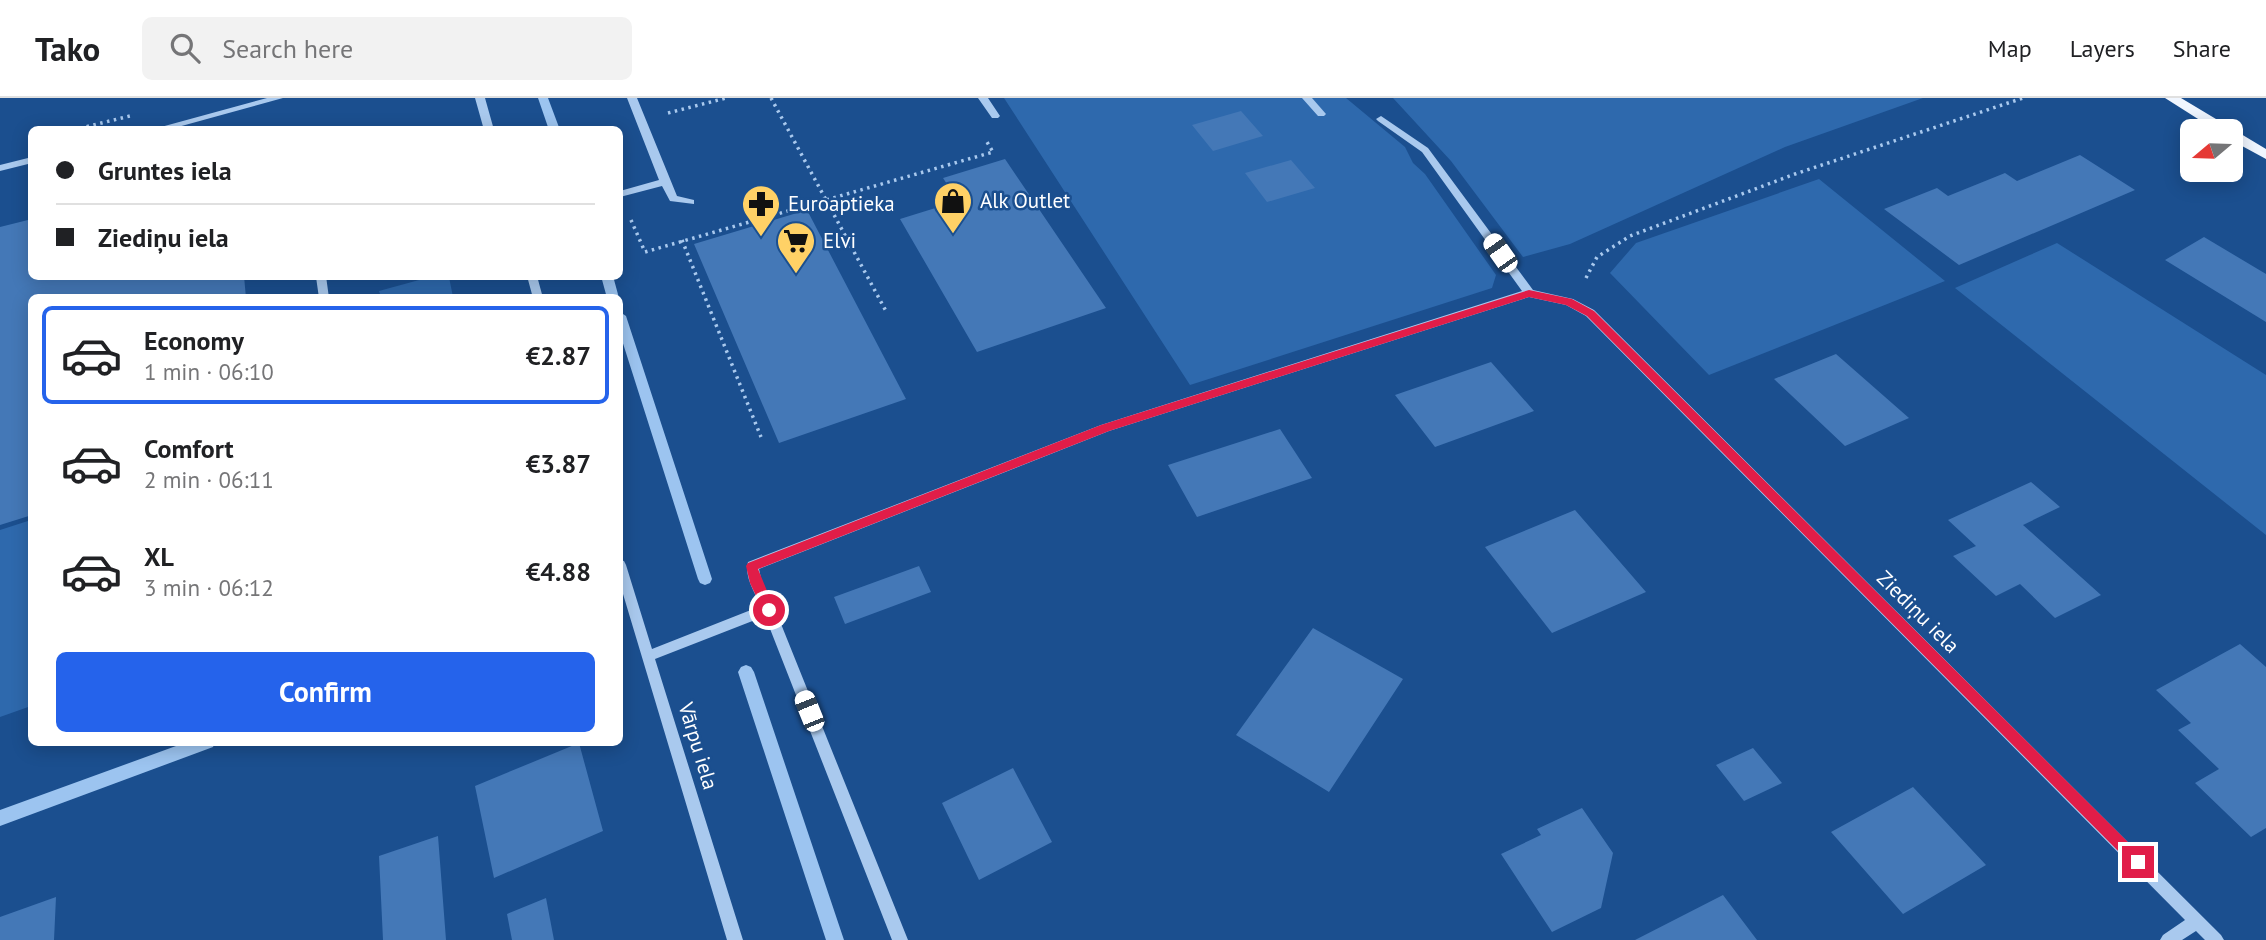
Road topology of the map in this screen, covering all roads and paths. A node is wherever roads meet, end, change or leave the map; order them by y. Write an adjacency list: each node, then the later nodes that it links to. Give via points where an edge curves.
1 (278, 98): 15 (street)
2 (480, 98): 16 (street)
3 (632, 98): 14 (street)
4 (726, 98): 14 (path)
5 (771, 98): 24 (path)
6 (983, 98): 11 (street)
7 (1307, 98): 10 (street)
8 (2023, 98): 29 (path, via 1794,174 1630,236 1597,257)
9 (2172, 98): 13 (main road)
10 (1321, 114)
11 (995, 116)
12 (1381, 119): 28 (street, via 1425,150)
13 (2207, 119)
14 (640, 121): 22 (street)
15 (170, 126)
16 (488, 126)
17 (985, 139): 24 (path, via 993,152)
18 (2244, 142): 19 (main road)
19 (2266, 155)
20 (28, 161): 21 (street)
21 (0, 168)
22 (665, 182): 23 (street); 25 (street, via 673,199)
23 (623, 193)
24 (826, 201): 27 (path); 30 (path)
25 (690, 202)
26 (630, 218): 27 (path, via 645,251)
27 (682, 240): 31 (path)
28 (1529, 293): 29 (street, Ziediņu iela); 33 (street, via 1105,428 752,566)
29 (1569, 302): 35 (street, Ziediņu iela, via 1590,313)
30 (887, 313)
31 (761, 437)
32 (623, 575): 34 (street, Vārpu iela)
33 (769, 610): 34 (street); 37 (street)
34 (648, 656): 36 (street, Vārpu iela)
35 (2197, 920): 38 (street); 39 (street, Ziediņu iela)
36 (736, 940)
37 (900, 940)
38 (2168, 940)
39 (2216, 940)

